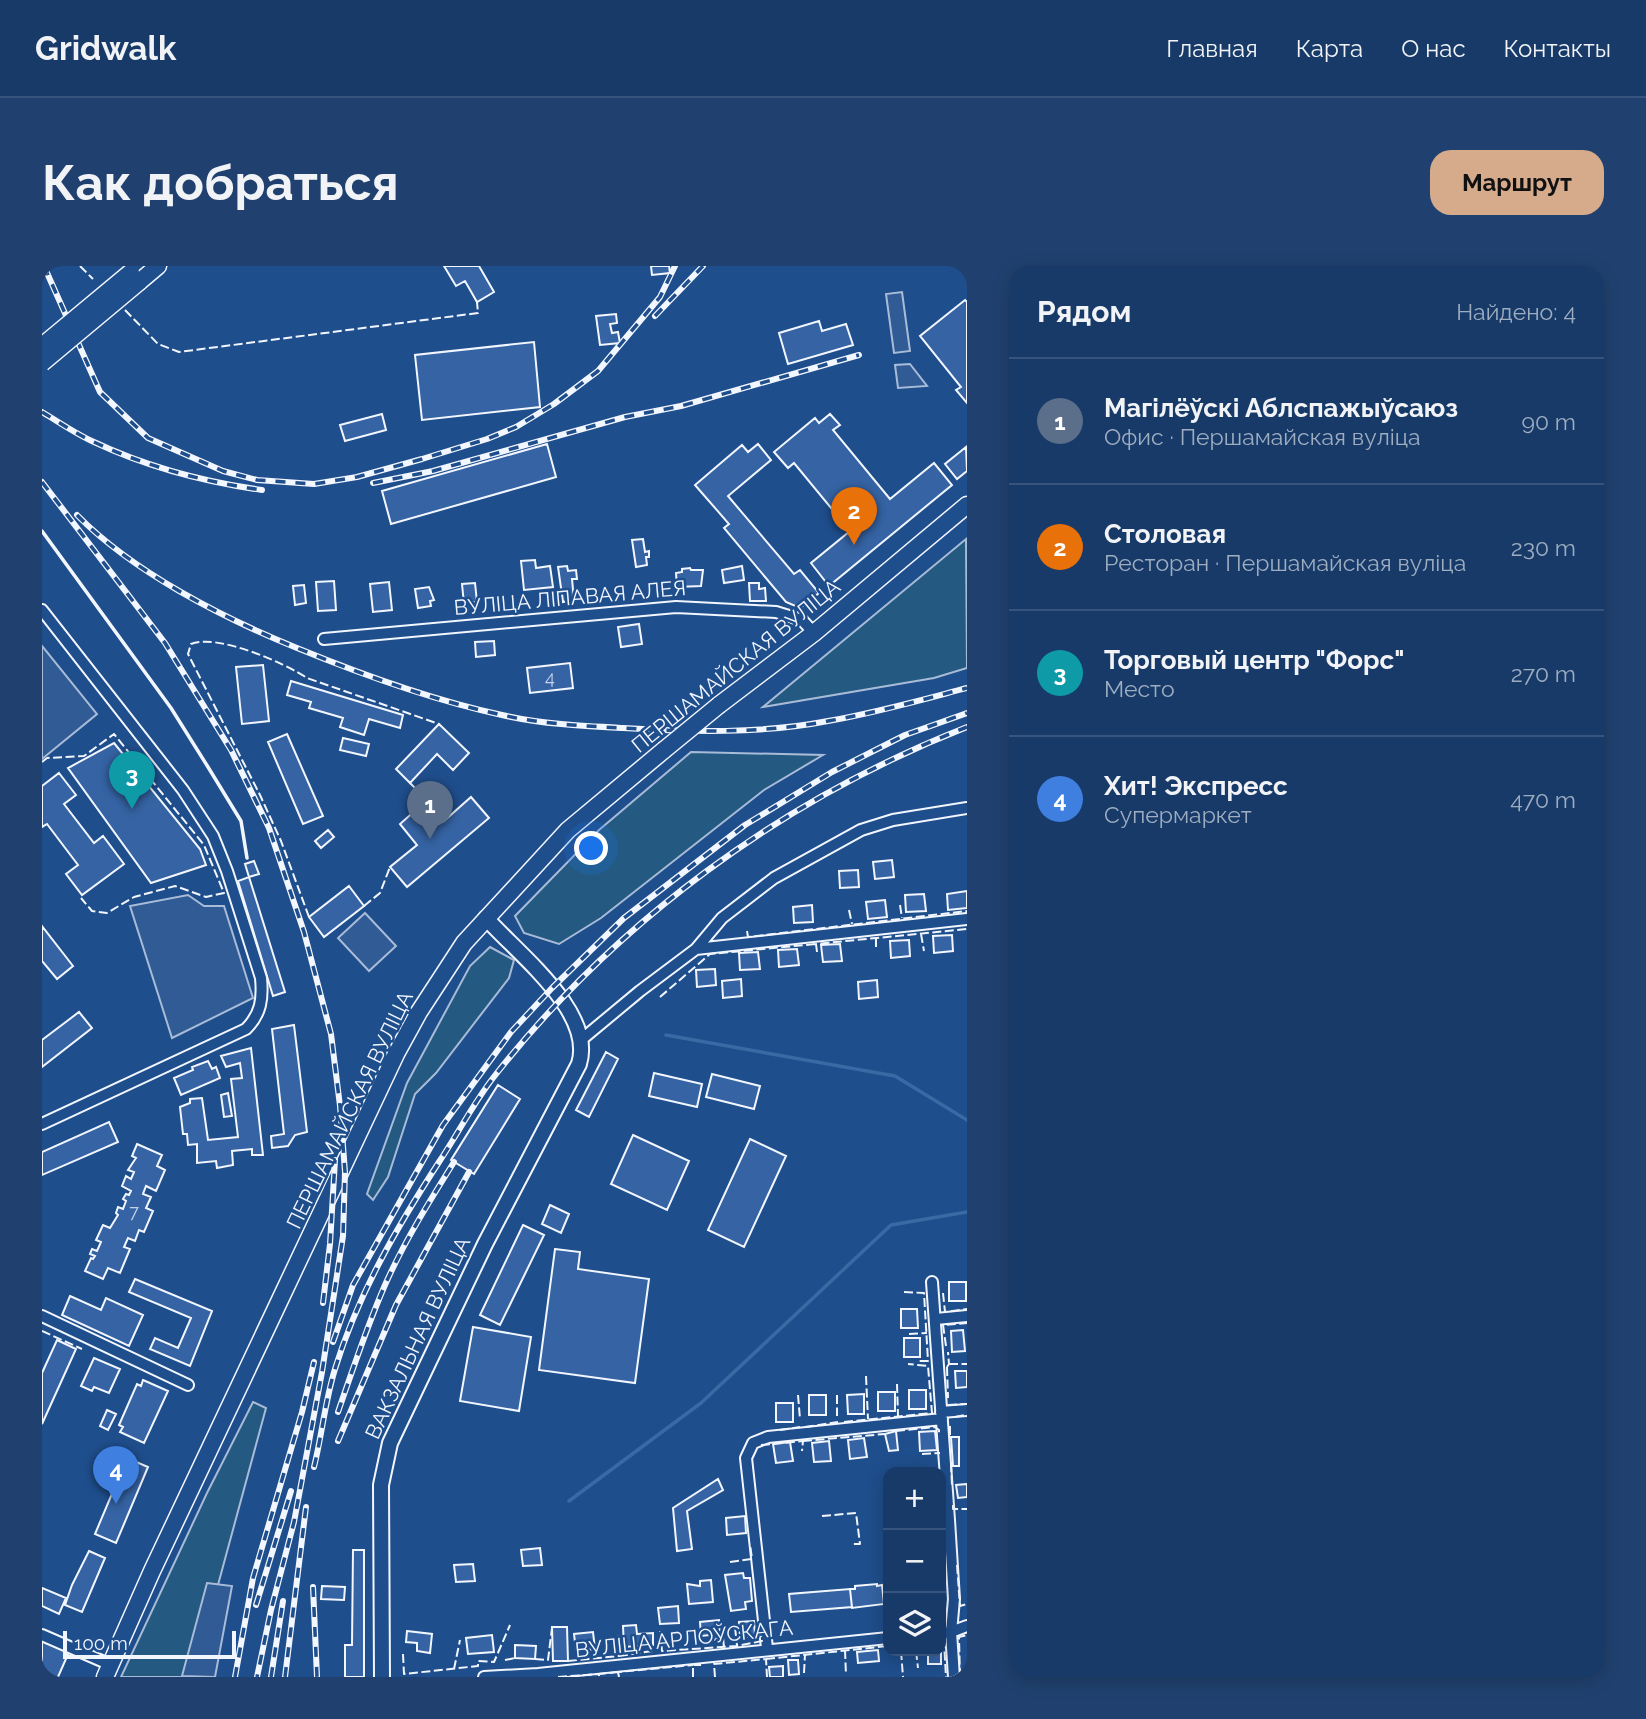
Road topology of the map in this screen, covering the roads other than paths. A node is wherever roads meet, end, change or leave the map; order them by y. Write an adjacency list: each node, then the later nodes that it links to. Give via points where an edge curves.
1 (158, 266): 2 (main road)
2 (136, 273): 3 (main road, bridge); 4 (main road, bridge)
3 (42, 346)
4 (42, 363)
5 (967, 505): 7 (main road, ПЕРШАМАЙСКАЯ ВУЛІЦА)
6 (42, 610): 14 (street, via 183,790 213,836 228,871 263,993 254,1021 236,1035)
7 (814, 633): 8 (street, ВУЛІЦА ЛІПАВАЯ АЛЕЯ, via 802,621 776,612 676,607); 10 (main road, ПЕРШАМАЙСКАЯ ВУЛІЦА, bridge, via 568,830)
8 (324, 639)
9 (967, 808): 12 (street, via 861,830 774,878 722,918)
10 (486, 918): 13 (main road, via 552,988); 27 (main road, ПЕРШАМАЙСКАЯ ВУЛІЦА, via 441,976 396,1054)
11 (967, 919): 12 (street)
12 (696, 949): 13 (street)
13 (581, 1040): 29 (main road, ВАКЗАЛЬНАЯ ВУЛІЦА, via 579,1064 485,1244 390,1443 381,1485)
14 (42, 1124)
15 (932, 1282): 18 (street)
16 (967, 1315): 18 (street)
17 (42, 1316): 19 (street)
18 (936, 1318): 21 (street)
19 (187, 1385)
20 (967, 1410): 21 (street)
21 (941, 1415): 23 (street, via 954,1599); 26 (street, via 768,1437 753,1443 746,1458)
22 (967, 1626): 23 (street)
23 (946, 1633): 31 (street)
24 (42, 1635): 27 (street)
25 (883, 1638): 26 (street, ВУЛІЦА АРЛОЎСКАГА)
26 (767, 1648): 28 (street, ВУЛІЦА АРЛОЎСКАГА)
27 (108, 1671)
28 (538, 1675): 30 (street, ВУЛІЦА АРЛОЎСКАГА)
29 (382, 1677)
30 (484, 1677)
31 (954, 1677)

